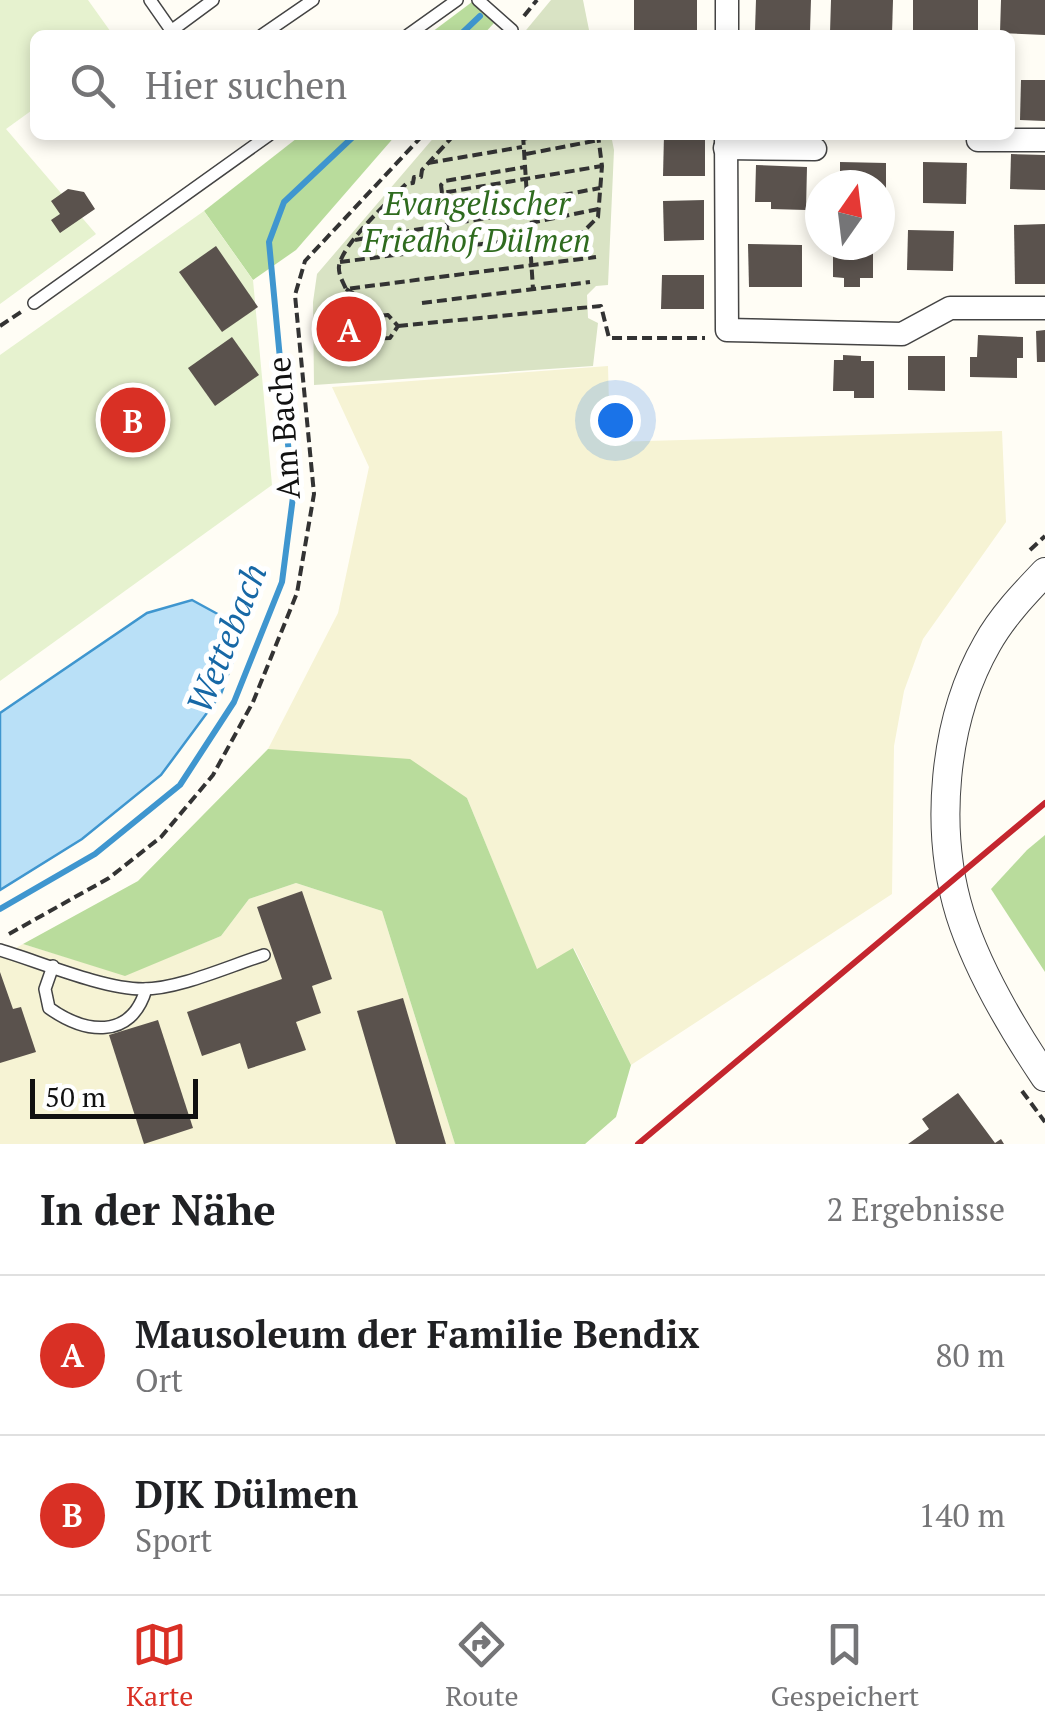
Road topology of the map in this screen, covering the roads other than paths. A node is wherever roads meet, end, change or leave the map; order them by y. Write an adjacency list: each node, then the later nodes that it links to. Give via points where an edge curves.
1 (150, 0): 7 (lane)
2 (213, 0): 8 (lane)
3 (314, 0): 9 (lane)
4 (457, 0): 10 (lane)
5 (478, 0): 11 (lane)
6 (727, 0): 12 (street)
7 (171, 30)
8 (177, 30)
9 (269, 30)
10 (415, 30)
11 (512, 30)
12 (726, 30)
13 (262, 140): 18 (lane)
14 (978, 140): 15 (street)
15 (1045, 140)
16 (726, 142): 17 (street); 19 (street, via 727,330 902,334 950,308)
17 (815, 148)
18 (34, 303)
19 (1045, 308)
20 (1045, 572): 25 (street, via 986,644 964,694 946,811 960,914 992,987)
21 (0, 950): 23 (lane)
22 (264, 955): 24 (lane)
23 (52, 966): 24 (lane); 24 (lane, via 45,990 49,1008 84,1026 121,1023)
24 (146, 989)
25 (1045, 1078)

